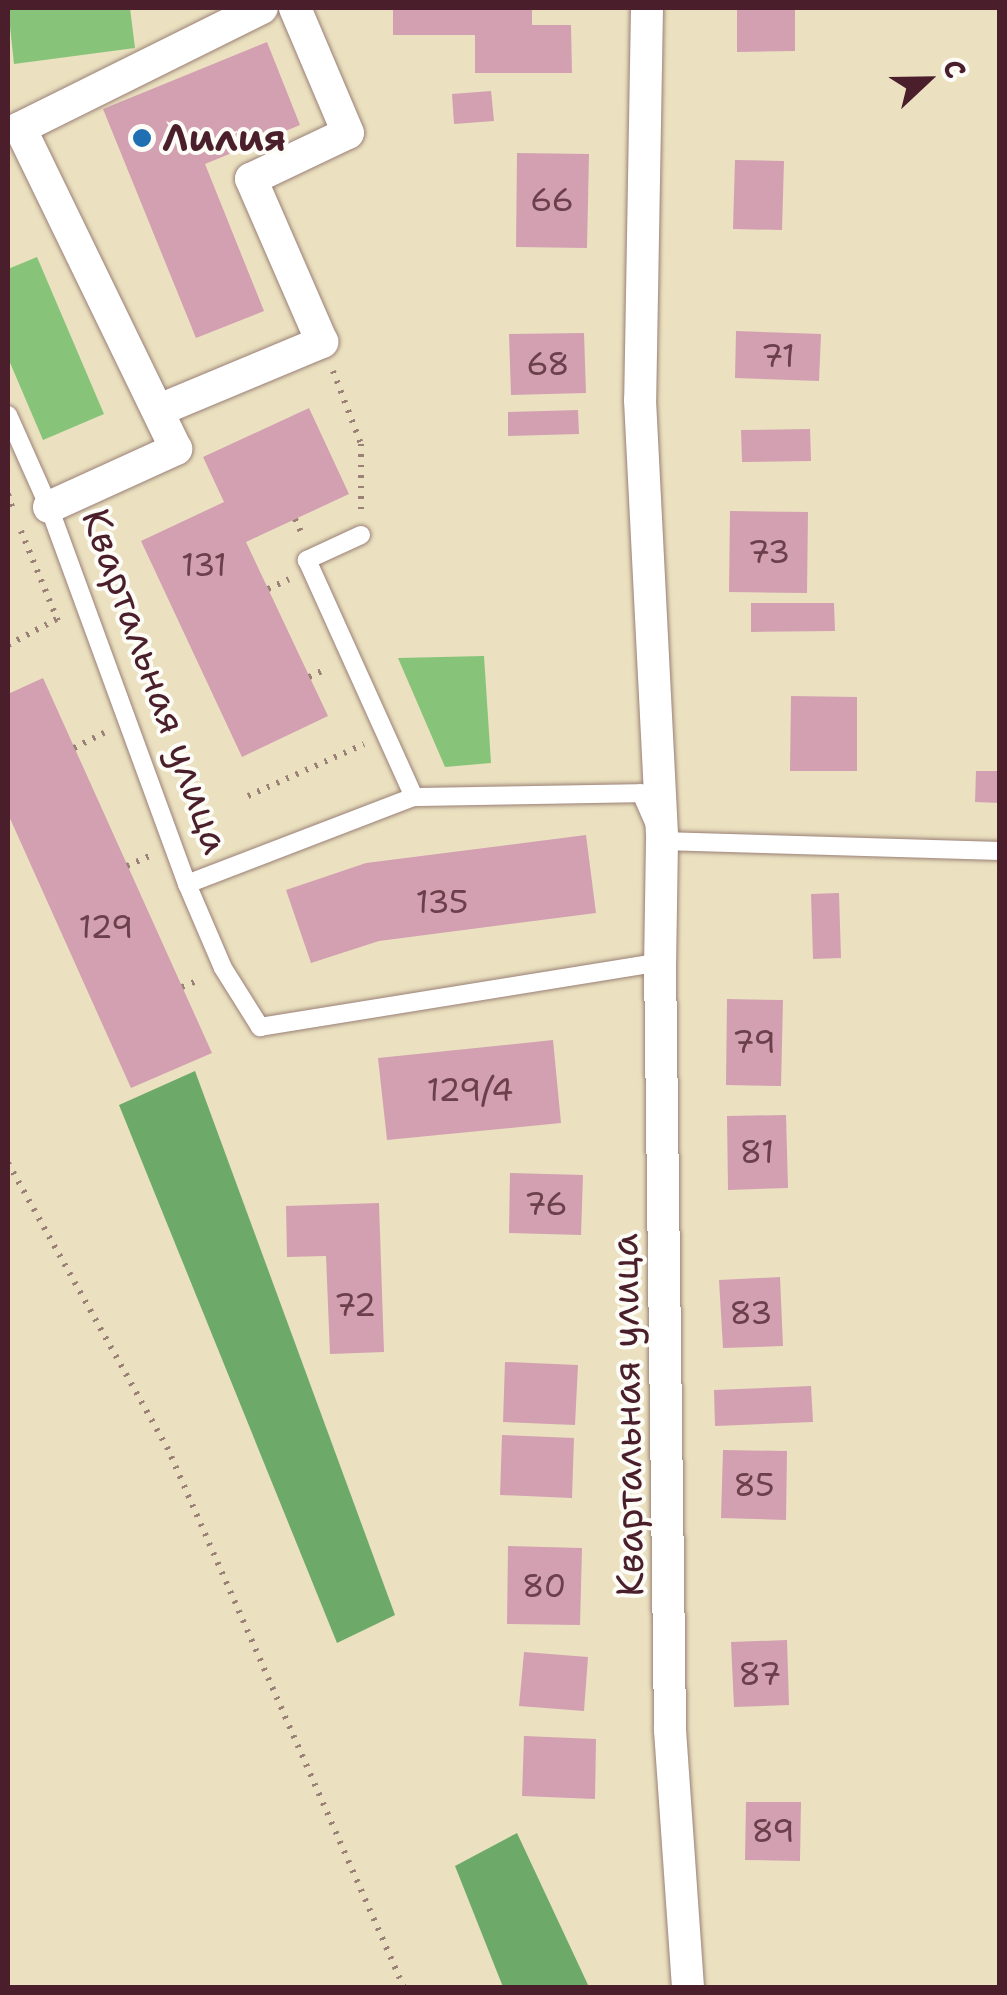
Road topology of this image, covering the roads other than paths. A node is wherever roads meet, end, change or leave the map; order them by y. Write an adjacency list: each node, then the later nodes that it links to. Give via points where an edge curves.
1 (262, 8): 4 (street)
2 (295, 8): 5 (street, via 348,133 251,179 322,342)
3 (647, 8): 10 (street, Квартальная улица, via 640,400)
4 (12, 122): 5 (street)
5 (159, 410): 7 (street, via 176,449)
6 (8, 415): 7 (lane, Квартальная улица)
7 (50, 507): 12 (lane, Квартальная улица)
8 (361, 535): 9 (lane, via 307,560)
9 (414, 797): 10 (lane, Квартальная улица, via 641,793); 12 (lane, Квартальная улица)
10 (662, 841): 11 (lane); 13 (street, Квартальная улица)
11 (1000, 851)
12 (188, 884): 13 (lane, via 224,968 260,1027)
13 (660, 962): 14 (street, Квартальная улица, via 670,1730)
14 (688, 1988)

